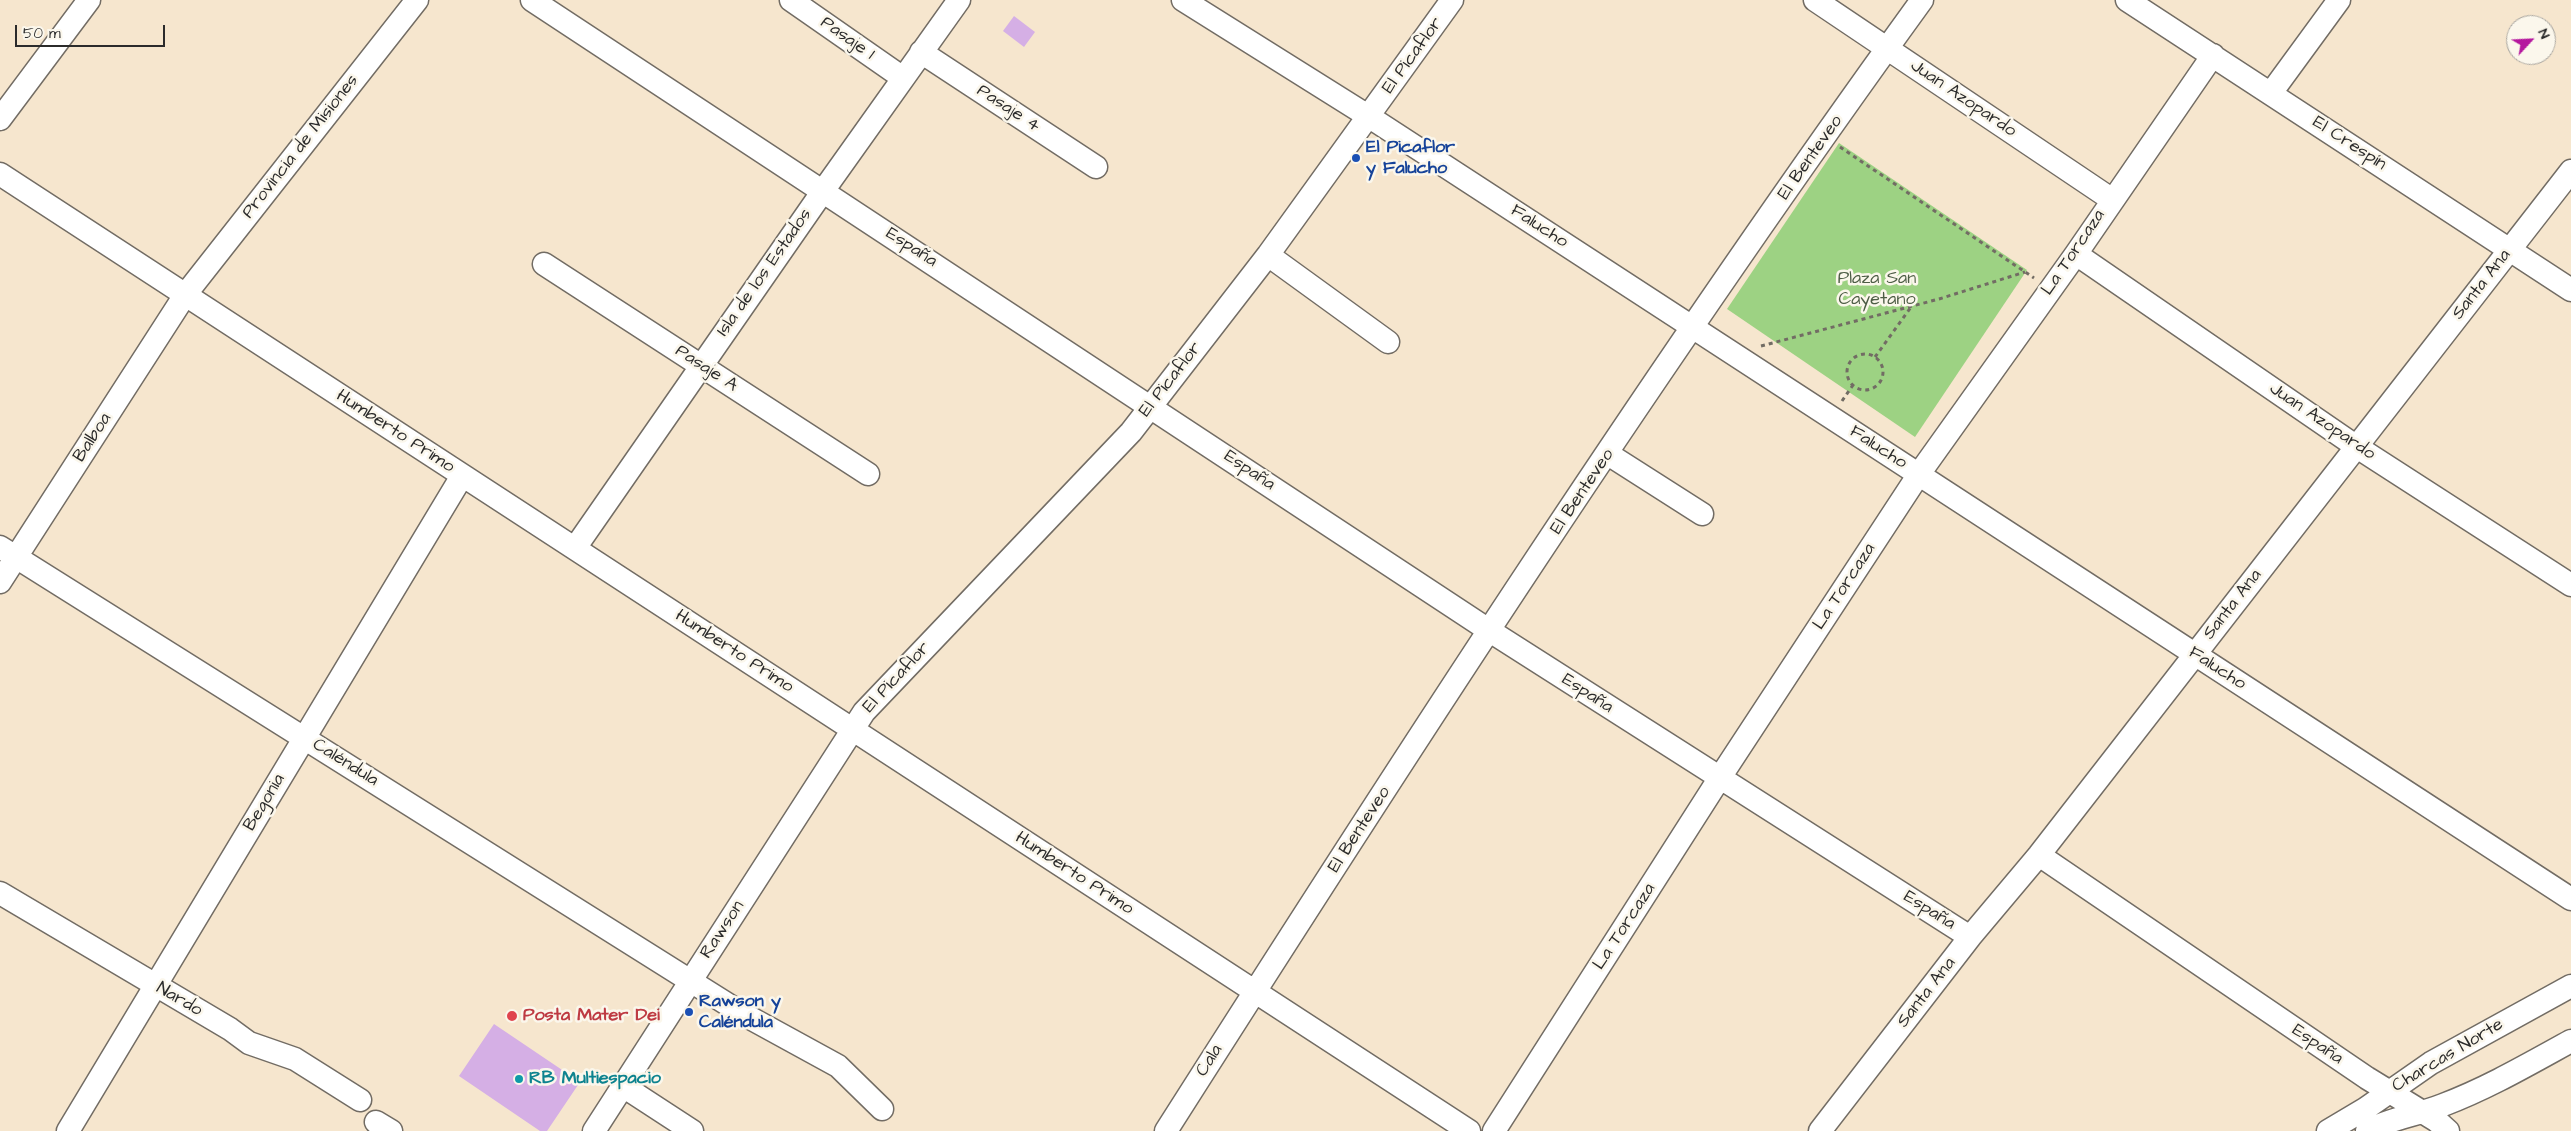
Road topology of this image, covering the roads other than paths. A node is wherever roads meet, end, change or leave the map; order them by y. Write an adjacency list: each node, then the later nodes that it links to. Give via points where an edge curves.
1 (89, 0): 18 (street)
2 (417, 0): 29 (street, Provincia de Misiones)
3 (532, 0): 22 (street, España)
4 (791, 0): 15 (street, Pasaje 1)
5 (960, 0): 13 (street, Isla de los Estados)
6 (1183, 0): 17 (street, Falucho)
7 (1452, 0): 17 (street, El Picaflor)
8 (1815, 0): 12 (street, Juan Azopardo)
9 (1922, 0): 12 (street, El Benteveo)
10 (2127, 0): 14 (street, El Crespín)
11 (2338, 0): 16 (street)
12 (1887, 48): 23 (street, Juan Azopardo); 30 (street, El Benteveo)
13 (921, 52): 15 (street, Isla de los Estados); 19 (street, Pasaje 4)
14 (2213, 55): 16 (street, El Crespín); 23 (street, La Torcaza)
15 (903, 78): 22 (street, Isla de los Estados)
16 (2271, 93): 24 (street, El Crespín)
17 (1368, 116): 26 (street, El Picaflor); 30 (street, Falucho)
18 (0, 119)
19 (1096, 167)
20 (2571, 171): 24 (street, Santa Ana)
21 (0, 174): 29 (street, Humberto Primo)
22 (823, 190): 32 (street, Isla de los Estados); 33 (street, España)
23 (2111, 199): 25 (street, La Torcaza)
24 (2510, 249): 28 (street, El Crespín); 34 (street, Santa Ana)
25 (2076, 254): 34 (street, Juan Azopardo); 37 (street, La Torcaza)
26 (1268, 255): 31 (street); 33 (street, El Picaflor)
27 (544, 264): 32 (street, Pasaje A)
28 (2571, 290)
29 (186, 295): 38 (street, Humberto Primo); 41 (street, Balboa)
30 (1693, 328): 35 (street, El Benteveo); 37 (street, Falucho)
31 (1388, 342)
32 (701, 365): 36 (street, Pasaje A); 40 (street, Isla de los Estados)
33 (1151, 406): 44 (street, España); 46 (street, El Picaflor, via 1130,432 876,698)
34 (2357, 447): 43 (street, Juan Azopardo); 45 (street, Santa Ana)
35 (1608, 454): 39 (street); 44 (street, El Benteveo)
36 (868, 474)
37 (1919, 474): 45 (street, Falucho); 48 (street, La Torcaza)
38 (462, 476): 40 (street, Humberto Primo); 47 (street, Begonia)
39 (1702, 514)
40 (575, 548): 46 (street, Humberto Primo)
41 (8, 552): 42 (street, Balboa); 47 (street, Caléndula)
42 (0, 582)
43 (2571, 585)
44 (1490, 631): 48 (street, España); 56 (street, El Benteveo)
45 (2194, 655): 49 (street, Santa Ana); 51 (street, Falucho)
46 (852, 730): 53 (street, Rawson); 56 (street, Humberto Primo)
47 (305, 738): 53 (street, Caléndula); 55 (street, Begonia)
48 (1719, 779): 52 (street, España); 68 (street, La Torcaza)
49 (2039, 856): 52 (street, Santa Ana); 59 (street, España)
50 (0, 893): 55 (street, Nardo)
51 (2571, 899)
52 (1970, 937): 69 (street, Santa Ana)
53 (690, 980): 58 (street, Rawson); 61 (street, Caléndula, via 743,1014 838,1066)
54 (2571, 986): 59 (street, Charcas Norte, via 2462,1044)
55 (155, 987): 60 (street, Nardo, via 249,1043 295,1059); 63 (street, Begonia)
56 (1255, 992): 66 (street, Cala); 67 (street, Humberto Primo)
57 (2571, 1041): 62 (street, Charcas Norte, via 2473,1093)
58 (623, 1086): 64 (street, Rawson); 65 (street)
59 (2389, 1091): 62 (street, España); 70 (street, Charcas Norte)
60 (360, 1100)
61 (882, 1109)
62 (2421, 1112): 71 (street, Charcas Norte); 72 (street, España)
63 (68, 1131)
64 (594, 1131)
65 (692, 1131)
66 (1166, 1131)
67 (1469, 1131)
68 (1494, 1131)
69 (1820, 1131)
70 (2328, 1131)
71 (2367, 1131)
72 (2448, 1131)

